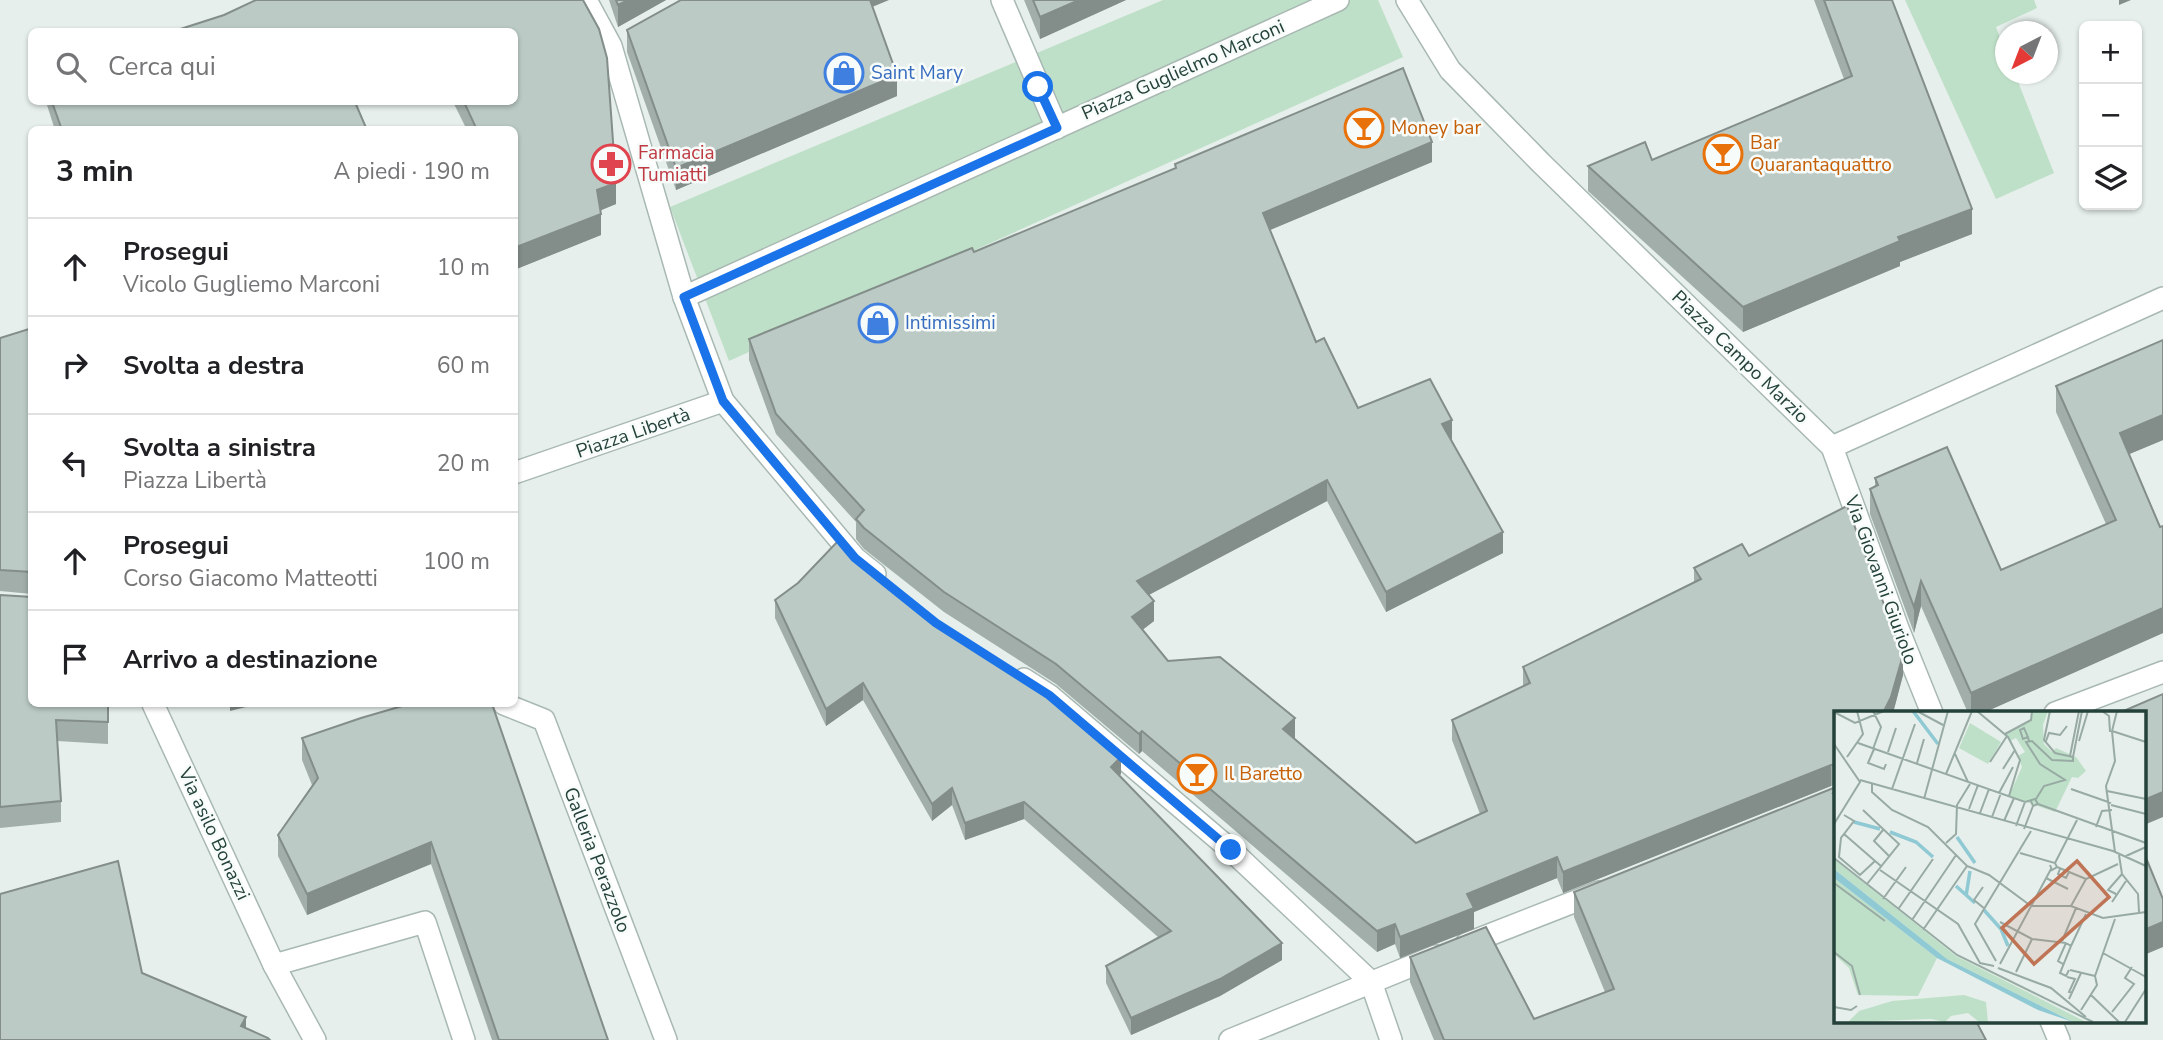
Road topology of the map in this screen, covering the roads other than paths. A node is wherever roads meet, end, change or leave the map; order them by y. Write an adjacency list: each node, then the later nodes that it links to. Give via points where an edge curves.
1 (586, 0): 6 (street)
2 (1002, 0): 7 (street)
3 (1338, 0): 7 (street, Piazza Guglielmo Marconi)
4 (1407, 0): 11 (street, Piazza Campo Marzio, via 1450,70)
5 (634, 33): 6 (street)
6 (611, 46): 8 (street)
7 (1057, 128): 8 (street, Piazza Guglielmo Marconi)
8 (684, 297): 10 (street)
9 (2163, 298): 11 (street)
10 (723, 401): 12 (street, Piazza Libertà); 13 (street, via 855,558)
11 (1832, 447): 18 (street, Via Giovanni Giuriolo)
12 (518, 468)
13 (895, 590)
14 (1004, 666): 22 (street, via 1049,695 1211,832)
15 (2163, 672): 19 (street)
16 (154, 707): 21 (street, Via asilo Bonazzi)
17 (512, 707): 26 (street, Galleria Perazzolo, via 544,720)
18 (1931, 711)
19 (2059, 711)
20 (1616, 885): 22 (street)
21 (274, 965): 24 (street, Via asilo Bonazzi); 25 (street, via 425,922)
22 (1371, 982): 27 (street); 28 (street)
23 (2052, 1023): 29 (street)
24 (315, 1040)
25 (464, 1040)
26 (666, 1040)
27 (1230, 1040)
28 (1391, 1040)
29 (2059, 1040)

